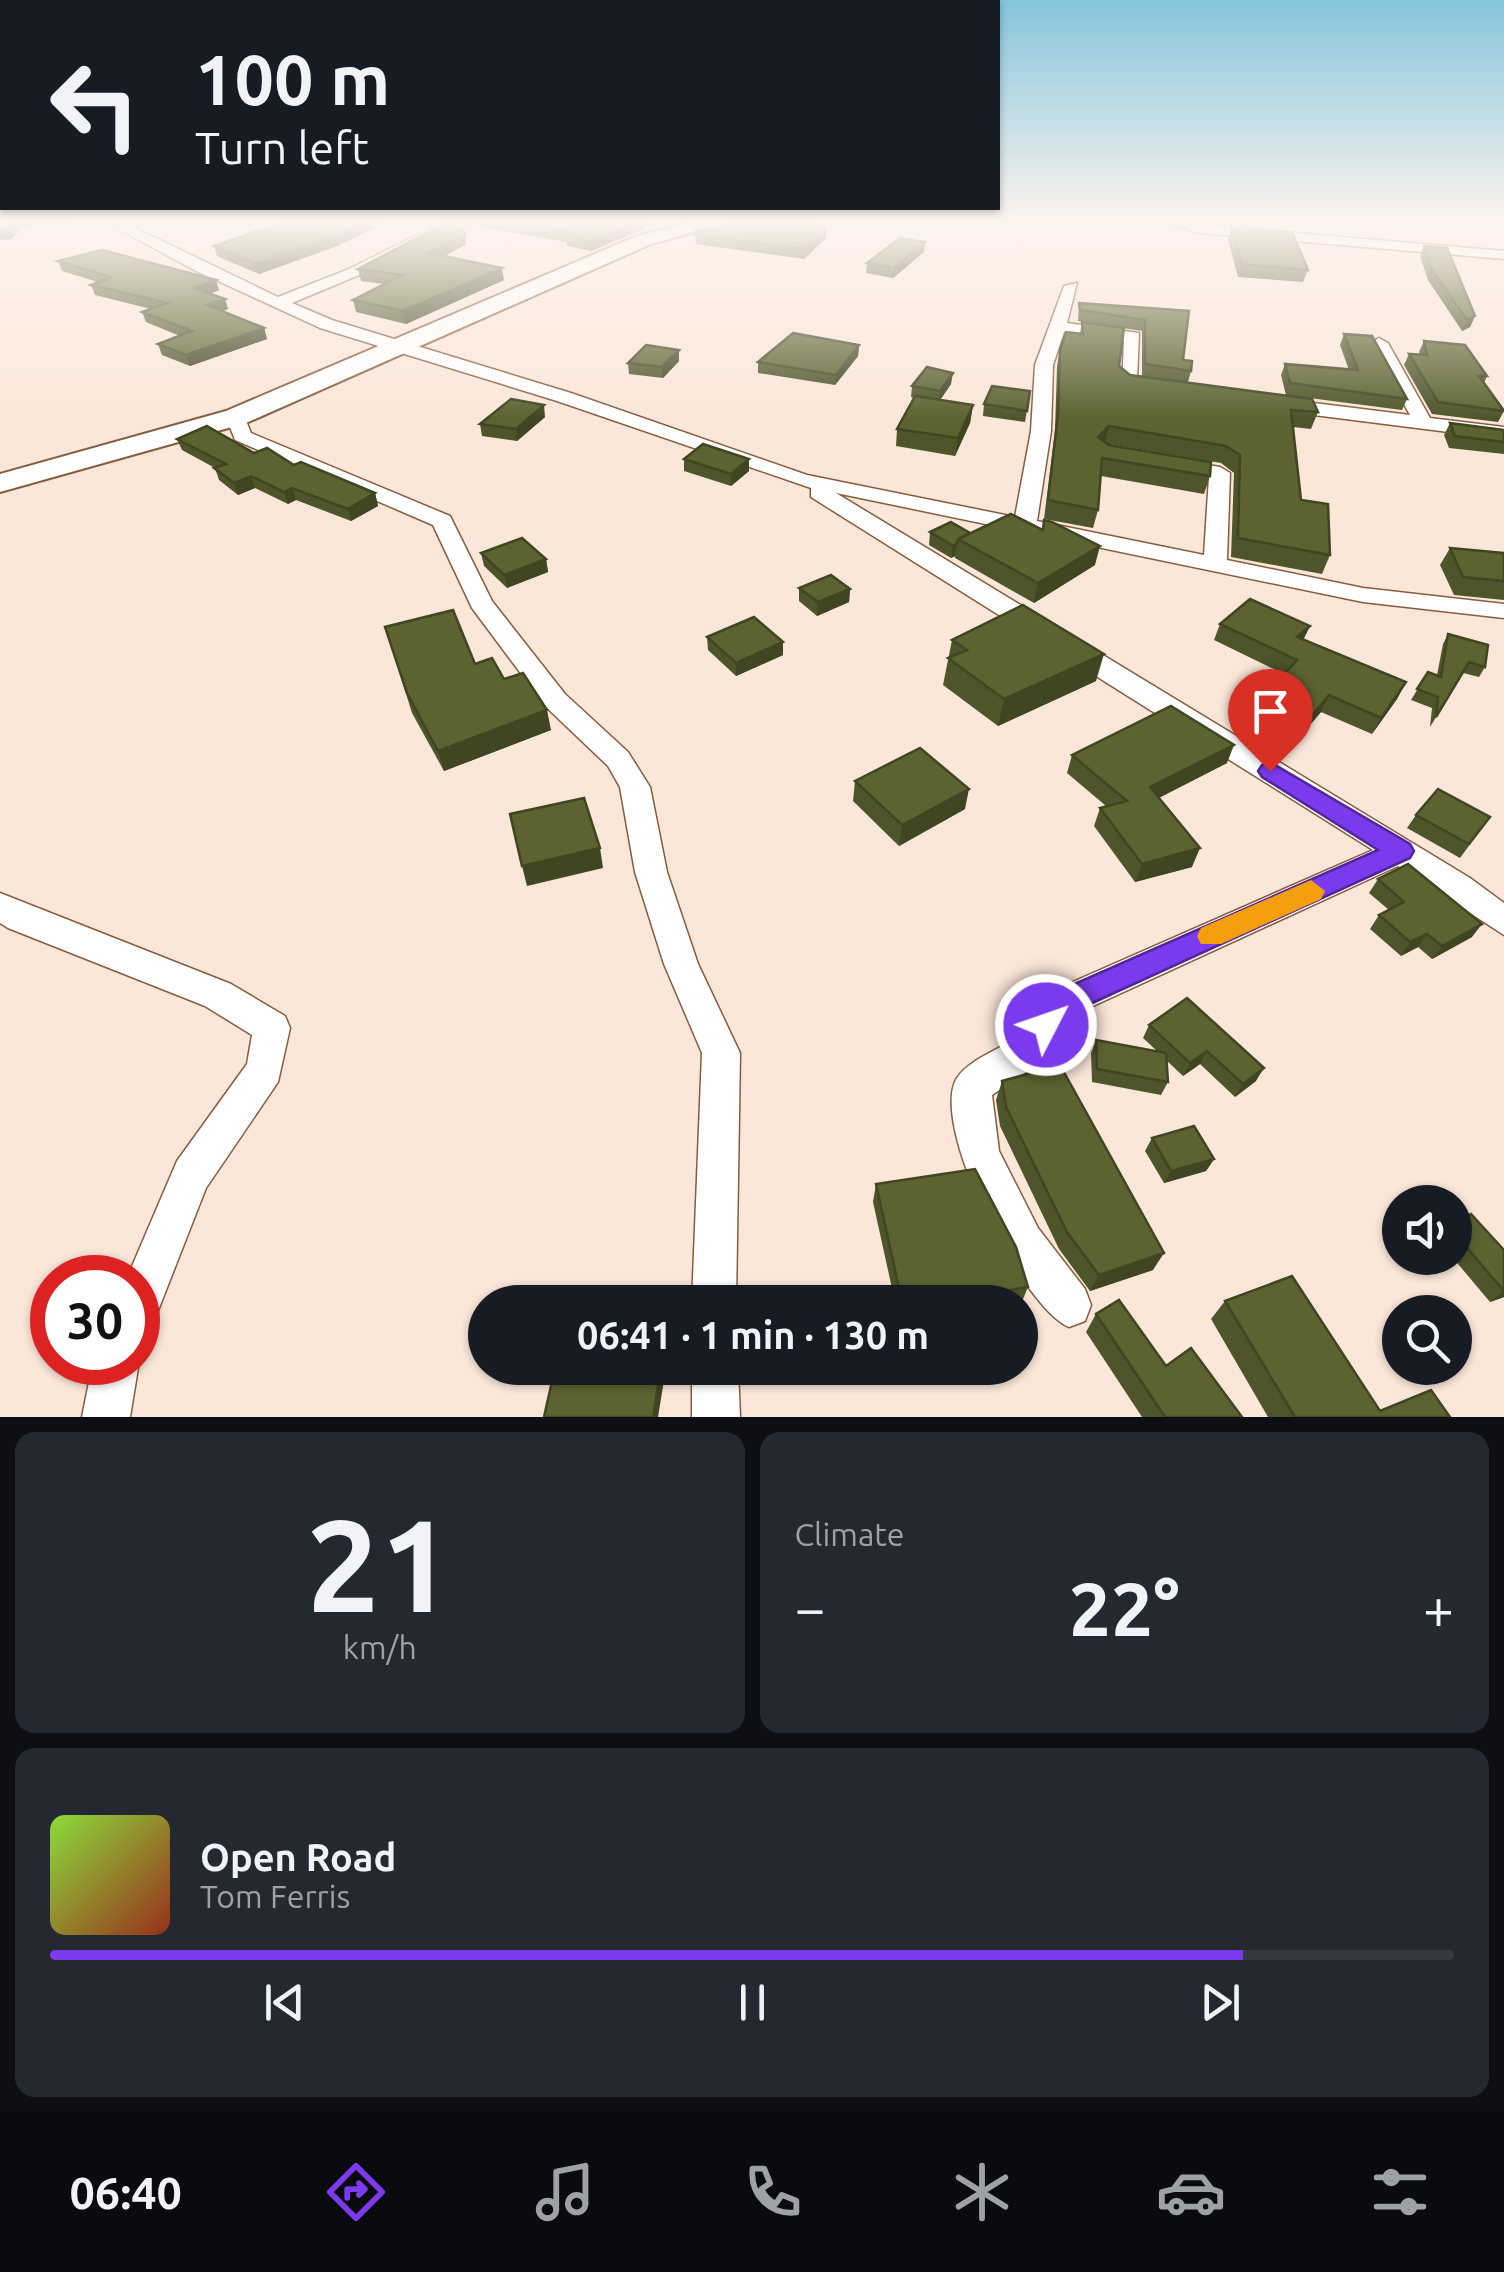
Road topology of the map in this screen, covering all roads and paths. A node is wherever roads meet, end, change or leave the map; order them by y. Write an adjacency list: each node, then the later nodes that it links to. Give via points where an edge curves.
1 (251, 287): 5 (street)
2 (316, 287): 5 (street)
3 (544, 287): 8 (street)
4 (1072, 287): 6 (street)
5 (279, 302): 8 (street)
6 (1057, 326): 9 (street, via 1133,337 1128,383); 17 (street, via 1044,365)
7 (1380, 342): 12 (street)
8 (393, 347): 11 (street); 15 (street, via 583,403)
9 (1167, 389)
10 (1264, 403): 12 (street)
11 (236, 417): 16 (street); 24 (street, via 242,436 442,521 481,603 554,700 618,759 636,787 650,872 721,1053)
12 (1424, 424): 13 (street)
13 (1504, 434)
14 (1163, 463): 18 (street, via 1220,473)
15 (802, 480): 17 (street); 20 (street)
16 (0, 483)
17 (1025, 526): 18 (street)
18 (1215, 566): 19 (street, via 1363,595)
19 (1504, 610)
20 (1400, 851): 22 (street); 25 (street, via 1056,1006 1037,1044 972,1087 979,1154 1023,1243)
21 (0, 906): 23 (street, via 218,994 272,1028 265,1070 191,1175)
22 (1501, 909)
23 (158, 1255)
24 (714, 1285)
25 (1070, 1305)
26 (112, 1385): 28 (street)
27 (715, 1385): 29 (street)
28 (106, 1417)
29 (716, 1417)

